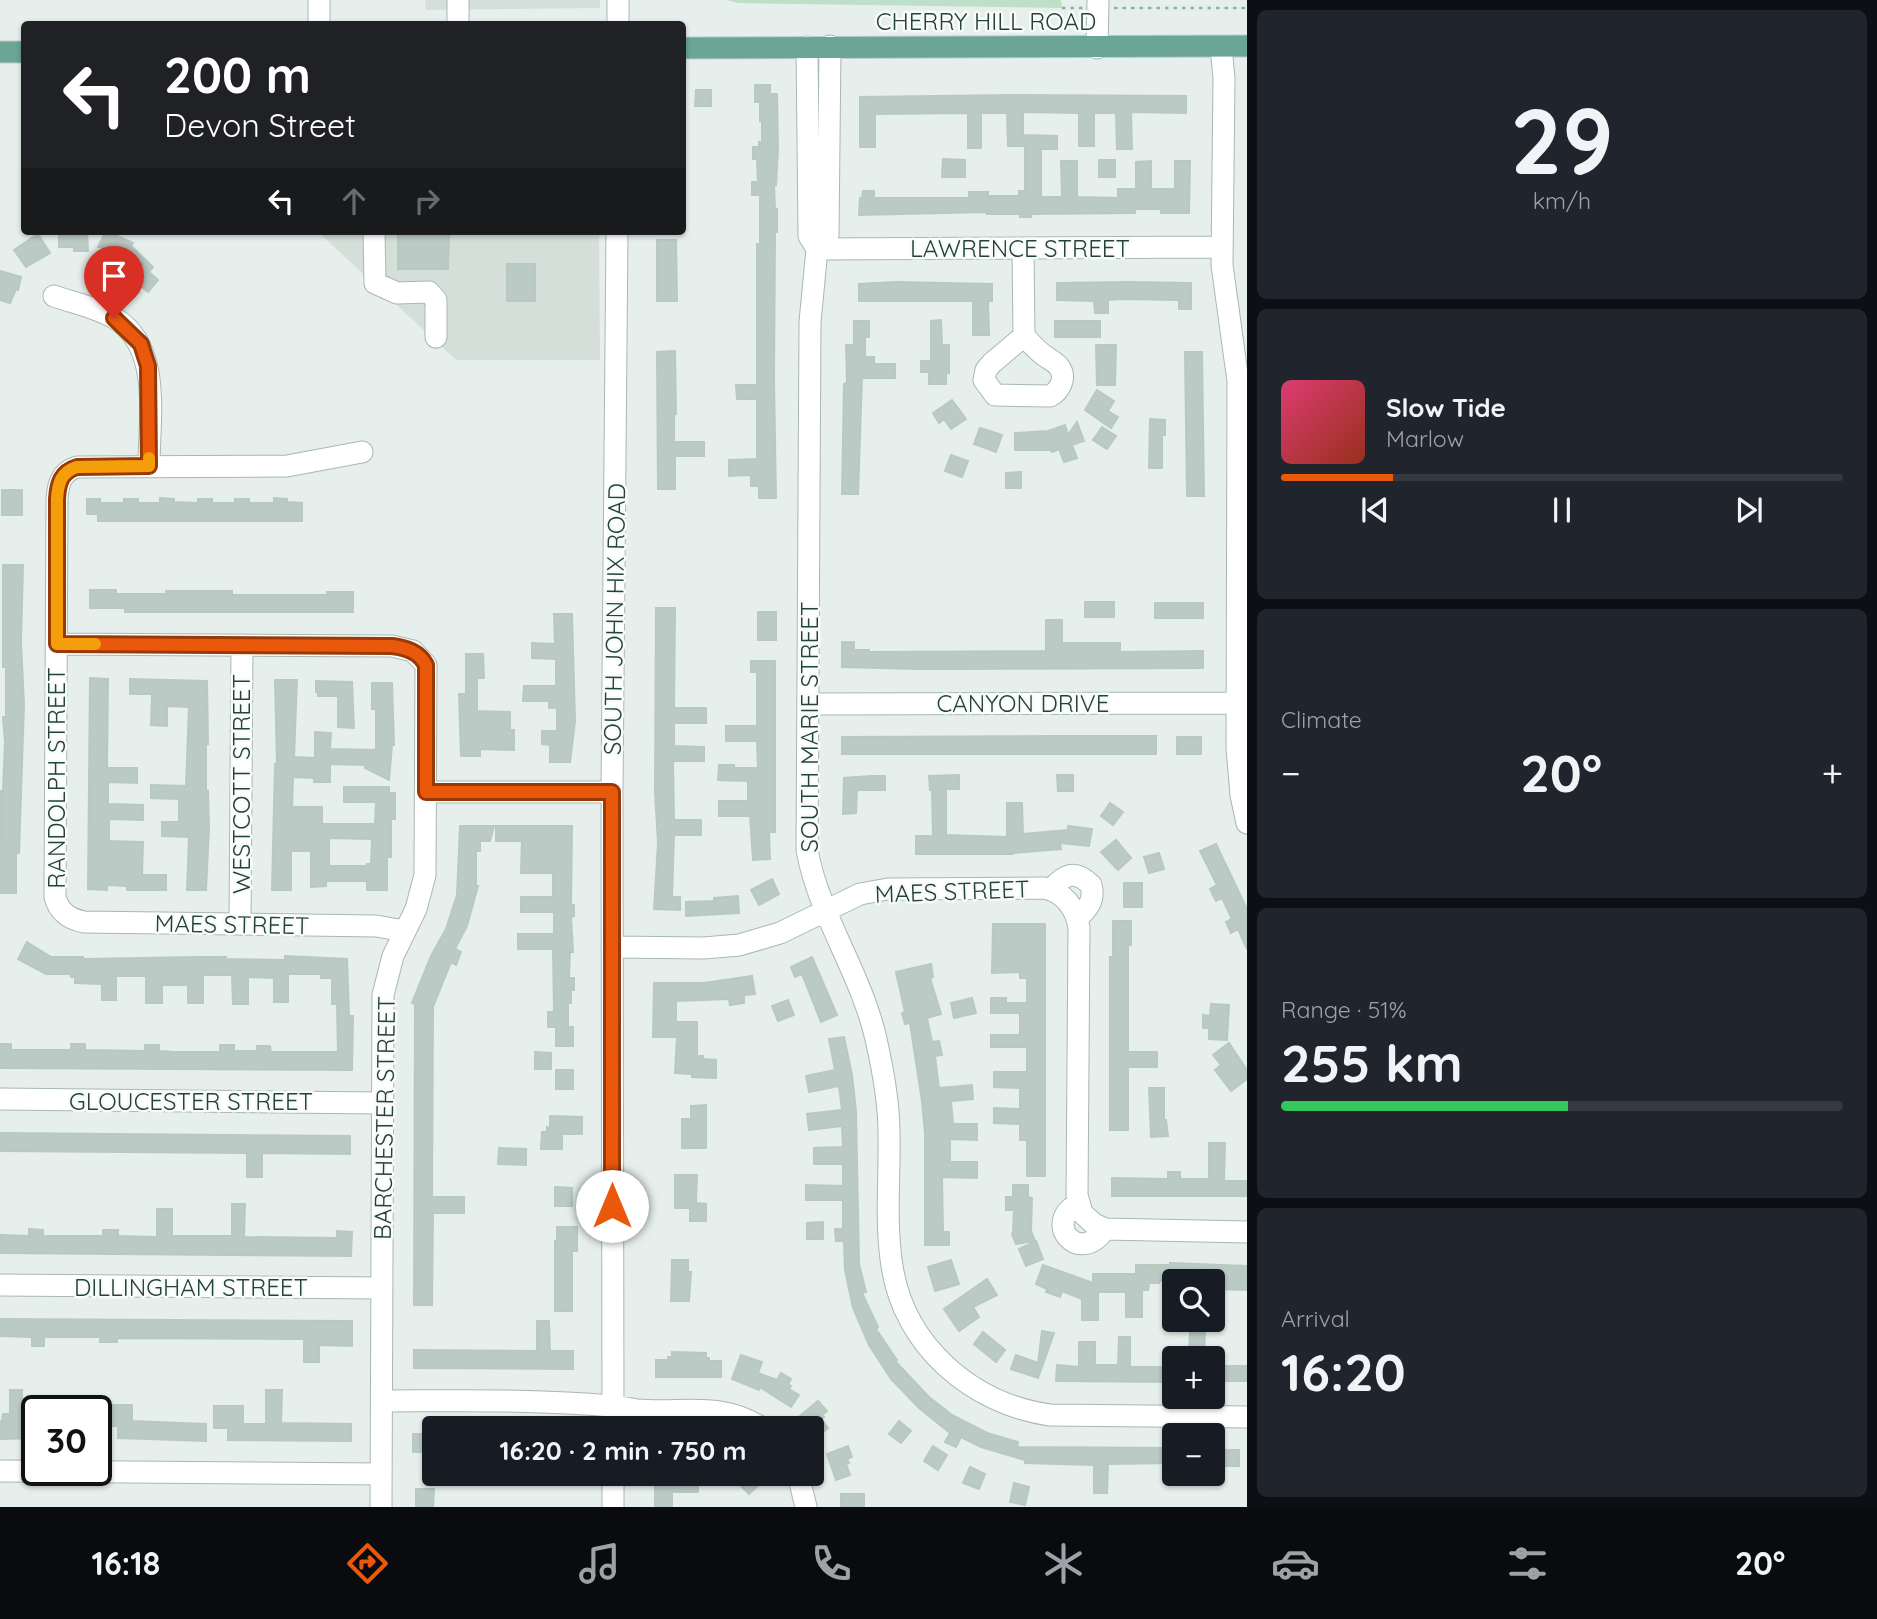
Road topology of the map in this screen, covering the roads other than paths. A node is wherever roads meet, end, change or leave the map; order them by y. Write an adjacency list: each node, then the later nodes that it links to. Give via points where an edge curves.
1 (319, 0): 5 (street)
2 (458, 0): 6 (street)
3 (618, 0): 7 (street)
4 (1098, 4): 13 (street)
5 (319, 21)
6 (458, 21)
7 (618, 21)
8 (830, 46): 9 (main road, CHERRY HILL ROAD); 13 (main road, CHERRY HILL ROAD); 20 (street, SOUTH MARIE STREET, via 828,236)
9 (807, 47): 12 (main road, CHERRY HILL ROAD); 20 (street, SOUTH MARIE STREET, via 809,236)
10 (1221, 47): 11 (main road, CHERRY HILL ROAD); 13 (main road, CHERRY HILL ROAD); 18 (street)
11 (1247, 47)
12 (686, 48)
13 (1097, 48)
14 (0, 52): 15 (main road)
15 (21, 52)
16 (374, 235): 23 (street, via 375,283 397,293 429,292 436,300)
17 (617, 235): 31 (street, SOUTH JOHN HIX ROAD)
18 (1222, 247): 19 (street, LAWRENCE STREET); 28 (street, via 1238,381)
19 (1023, 248): 20 (street, LAWRENCE STREET); 22 (street)
20 (817, 249): 29 (street, SOUTH MARIE STREET, via 810,322)
21 (54, 296): 25 (street, via 114,318 141,344 148,366)
22 (1024, 336)
23 (436, 337)
24 (362, 452): 25 (street, via 287,466)
25 (149, 466): 26 (street, RANDOLPH STREET, via 77,467 60,480)
26 (57, 644): 27 (street); 34 (street, RANDOLPH STREET, via 55,888)
27 (242, 645): 30 (street, BARCHESTER STREET, via 392,646 419,656 427,671); 35 (street, WESTCOTT STREET)
28 (1237, 703): 29 (street, CANYON DRIVE); 32 (street, via 1238,772)
29 (809, 704): 33 (street, SOUTH MARIE STREET, via 807,850)
30 (426, 792): 31 (street); 36 (street, BARCHESTER STREET, via 425,875)
31 (612, 792): 37 (street, SOUTH JOHN HIX ROAD)
32 (1247, 823)
33 (825, 910): 37 (street, MAES STREET, via 780,933 739,945); 40 (street, MAES STREET, via 860,894 888,889 1051,890 1066,899 1077,918 1079,1204 1087,1219 1105,1229); 47 (street, SOUTH MARIE STREET, via 865,1000 882,1066 889,1130 890,1246 896,1284 911,1321 934,1354 971,1387 1036,1413)
34 (62, 911): 35 (street, MAES STREET, via 84,922)
35 (240, 924): 36 (street, MAES STREET, via 376,926)
36 (405, 931): 39 (street, BARCHESTER STREET, via 383,995)
37 (612, 947): 44 (street, SOUTH JOHN HIX ROAD)
38 (0, 1099): 39 (street, GLOUCESTER STREET)
39 (382, 1103): 42 (street, BARCHESTER STREET)
40 (1247, 1232)
41 (0, 1285): 42 (street, DILLINGHAM STREET)
42 (382, 1288): 43 (street, BARCHESTER STREET)
43 (382, 1401): 44 (street); 49 (street, BARCHESTER STREET)
44 (613, 1406): 45 (street, SOUTH JOHN HIX ROAD); 46 (street, via 717,1410)
45 (613, 1416)
46 (736, 1416)
47 (1247, 1417)
48 (0, 1471): 49 (street)
49 (381, 1474): 52 (street, BARCHESTER STREET)
50 (613, 1486): 53 (street)
51 (801, 1486): 54 (street)
52 (381, 1507)
53 (613, 1507)
54 (806, 1507)

